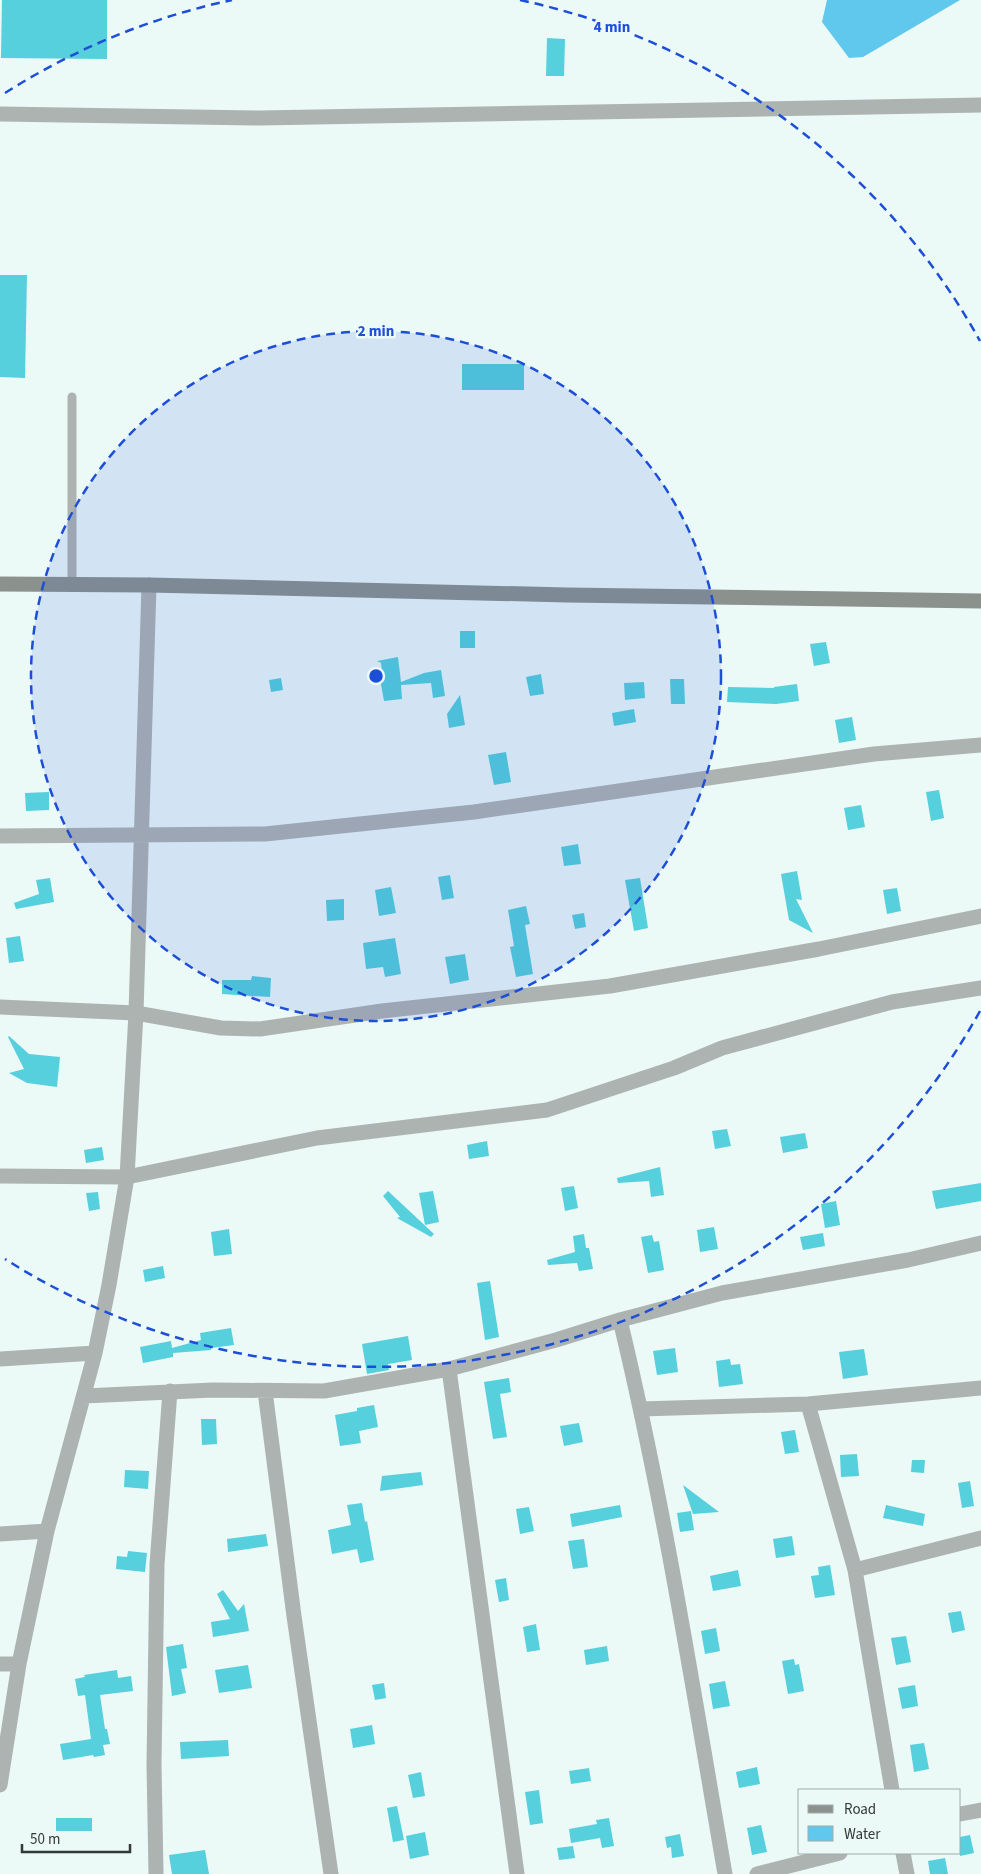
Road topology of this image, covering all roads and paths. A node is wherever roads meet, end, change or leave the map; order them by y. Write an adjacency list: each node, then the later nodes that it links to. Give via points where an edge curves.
1 (981, 105): 2 (street, via 260,118)
2 (0, 114)
3 (72, 397): 5 (lane)
4 (0, 584): 5 (main road)
5 (72, 584): 6 (main road)
6 (149, 585): 7 (main road, via 577,596); 9 (street)
7 (981, 601)
8 (981, 745): 9 (street, via 874,754 474,812 265,834)
9 (142, 834): 10 (street); 14 (street)
10 (0, 836)
11 (981, 916): 14 (street, via 610,986 382,1011 260,1029 221,1028)
12 (981, 988): 16 (street, via 892,1002 722,1048 674,1068 547,1110 317,1138)
13 (0, 1007): 14 (street)
14 (136, 1013): 16 (street)
15 (0, 1176): 16 (street)
16 (127, 1177): 19 (street)
17 (981, 1243): 18 (street, via 908,1260 722,1293)
18 (620, 1320): 21 (street); 27 (street)
19 (95, 1353): 20 (street); 25 (street)
20 (0, 1360)
21 (449, 1369): 24 (street, via 324,1391); 42 (street)
22 (981, 1388): 26 (street)
23 (170, 1391): 24 (street); 25 (street); 40 (street, via 158,1564 154,1764)
24 (265, 1391): 41 (street)
25 (84, 1396): 28 (street)
26 (808, 1404): 27 (street); 31 (street)
27 (641, 1410): 43 (street)
28 (47, 1531): 29 (street); 33 (street)
29 (0, 1534)
30 (981, 1538): 31 (street)
31 (854, 1570): 35 (street)
32 (0, 1664): 33 (street)
33 (19, 1664): 34 (street)
34 (0, 1786)
35 (892, 1789)
36 (981, 1810): 37 (street)
37 (961, 1814)
38 (836, 1854): 44 (street)
39 (902, 1854): 45 (street)
40 (156, 1874)
41 (330, 1874)
42 (517, 1874)
43 (725, 1874)
44 (757, 1874)
45 (906, 1874)

